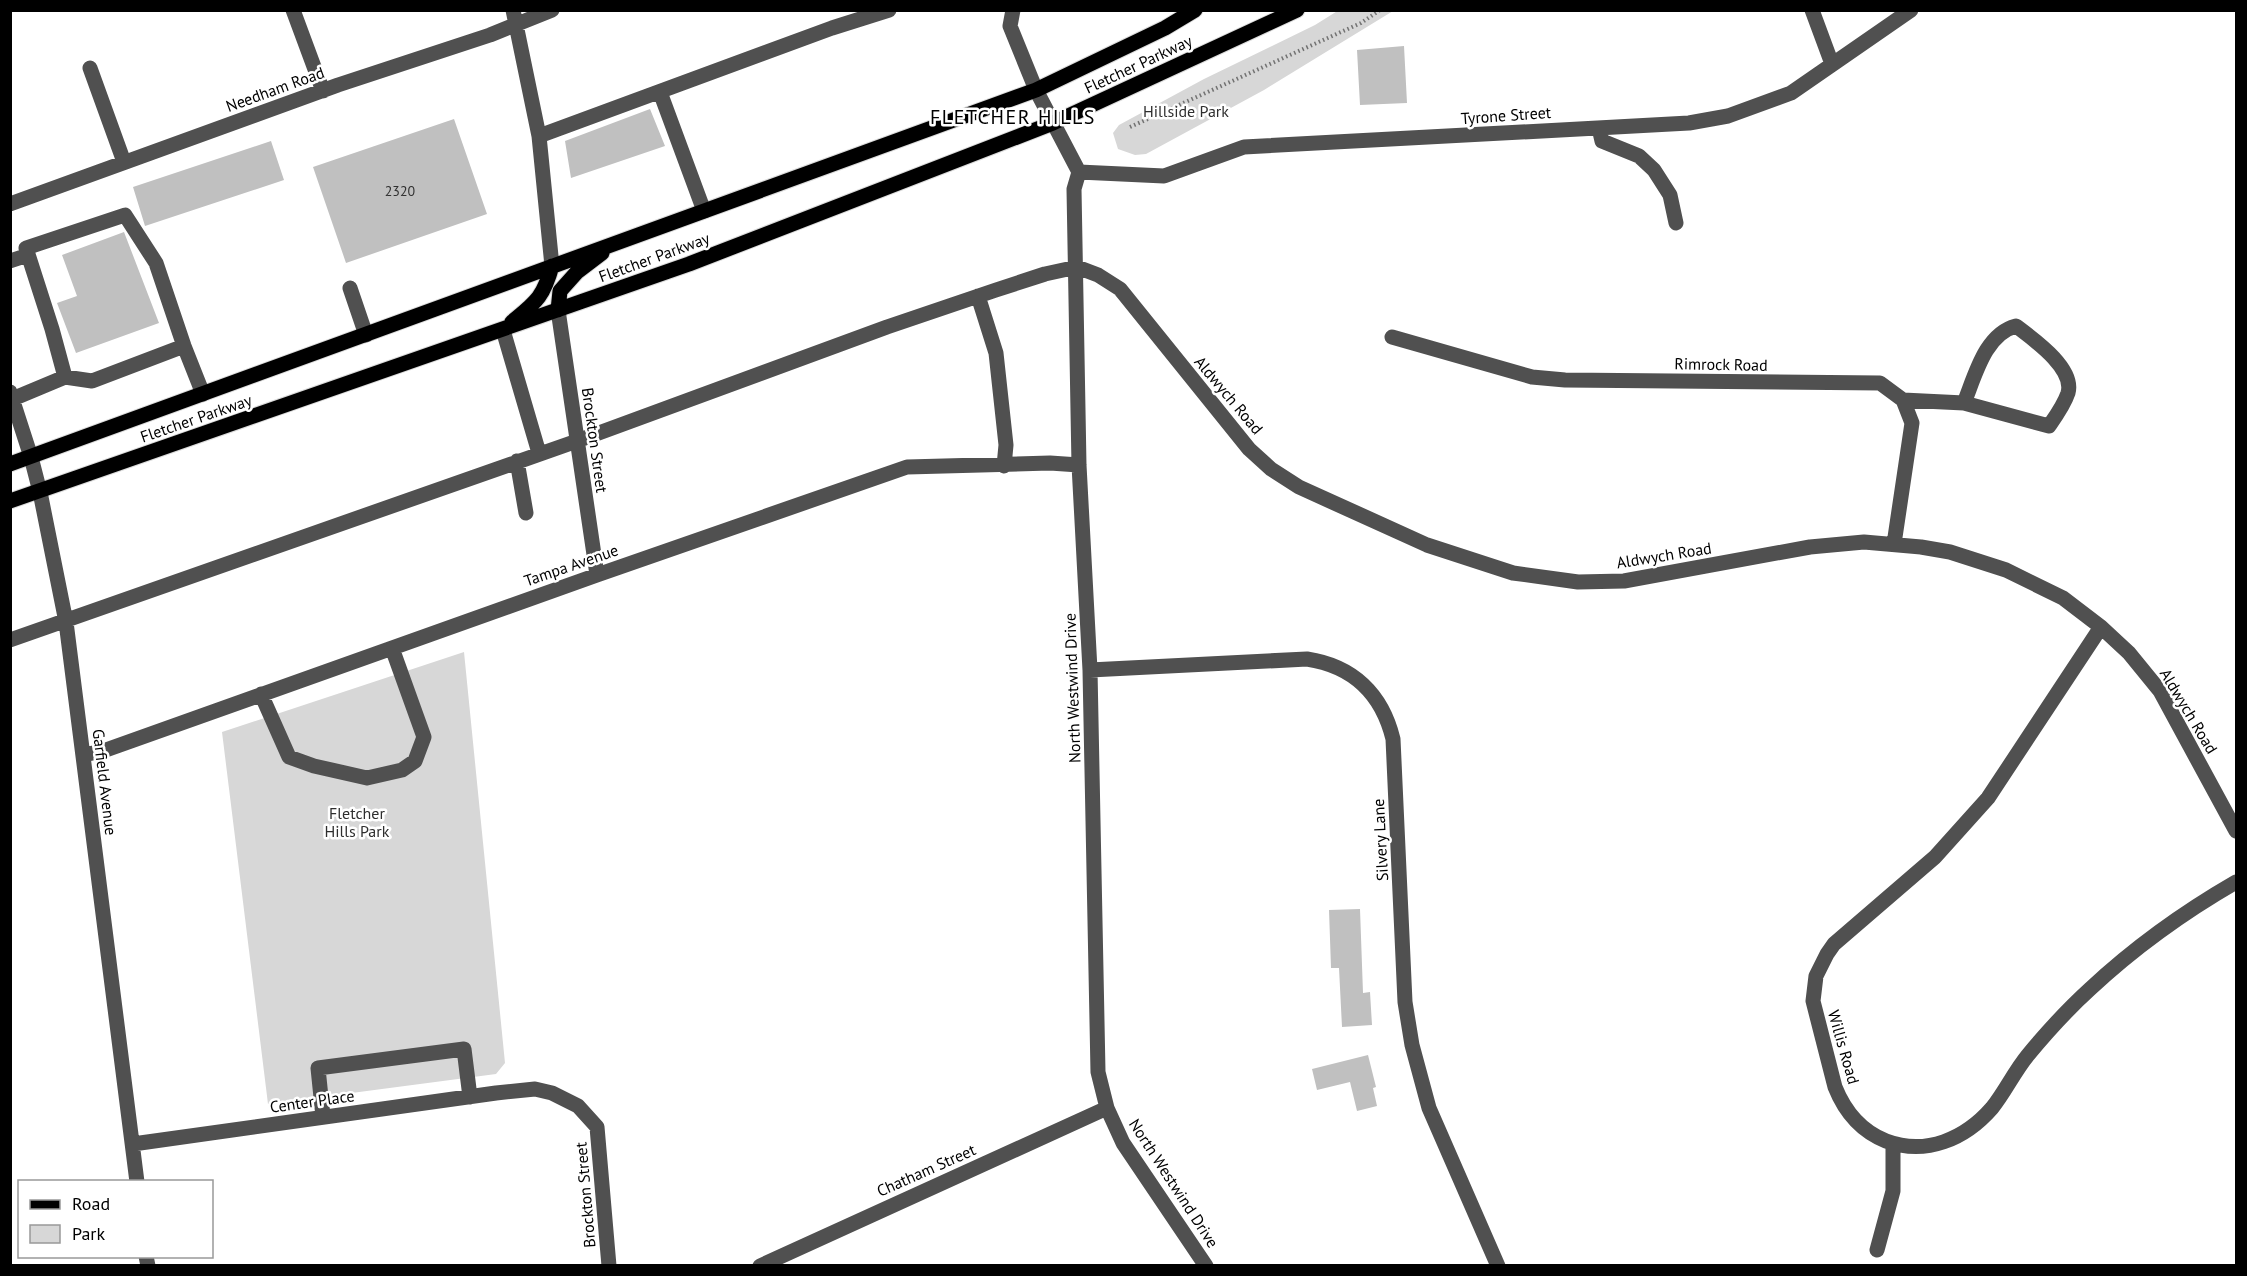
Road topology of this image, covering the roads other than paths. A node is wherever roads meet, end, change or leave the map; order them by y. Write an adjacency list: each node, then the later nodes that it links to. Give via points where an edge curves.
1 (293, 10): 15 (street)
2 (552, 10): 10 (street, Needham Road)
3 (889, 10): 16 (street)
4 (1002, 10): 11 (street)
5 (1013, 10): 11 (street)
6 (1195, 10): 14 (main road, Fletcher Parkway, via 1166,28)
7 (1297, 10): 17 (main road, Fletcher Parkway)
8 (1812, 10): 12 (street)
9 (1911, 10): 12 (street, Tyrone Street)
10 (514, 18): 15 (street, Needham Road); 19 (street)
11 (1010, 27): 14 (street)
12 (1832, 64): 18 (street, Tyrone Street, via 1791,93 1728,116 1689,123)
13 (90, 68): 20 (street)
14 (1036, 90): 17 (street); 23 (main road, Fletcher Parkway)
15 (323, 91): 20 (street, Needham Road)
16 (660, 92): 19 (street); 23 (street)
17 (1053, 123): 21 (street); 32 (main road, Fletcher Parkway, via 689,264)
18 (1599, 128): 21 (street, Tyrone Street, via 1244,147 1164,176); 24 (street, via 1602,141 1639,156 1654,170 1670,195)
19 (538, 136): 28 (street)
20 (124, 162): 22 (street, Needham Road)
21 (1079, 172): 29 (street, North Westwind Drive, via 1074,189)
22 (10, 204)
23 (704, 211): 25 (main road, Fletcher Parkway)
24 (1676, 223)
25 (617, 243): 28 (main road, Fletcher Parkway); 32 (main road, via 577,272 560,291)
26 (28, 255): 27 (street); 36 (street, via 26,248 125,215 156,263); 37 (street)
27 (10, 261)
28 (552, 266): 33 (main road, via 540,299); 34 (main road, Fletcher Parkway)
29 (1077, 267): 31 (street); 47 (street, North Westwind Drive); 52 (street, Aldwych Road, via 1120,289 1249,449 1271,469 1299,487 1427,545 1513,573 1601,582 1810,547 1864,542)
30 (350, 288): 34 (street)
31 (978, 296): 42 (street); 48 (street, via 996,353 1006,445)
32 (558, 310): 33 (main road, Fletcher Parkway); 42 (street, Brockton Street)
33 (503, 330): 43 (street); 49 (main road, Fletcher Parkway)
34 (366, 334): 38 (main road, Fletcher Parkway)
35 (1392, 337): 40 (street, Rimrock Road, via 1532,376 1565,380 1880,383)
36 (184, 346): 37 (street, via 92,381); 38 (street)
37 (65, 377): 39 (street)
38 (203, 394): 44 (main road, Fletcher Parkway)
39 (11, 397): 44 (street, Garfield Avenue)
40 (1903, 400): 41 (street); 52 (street, via 1912,423)
41 (1964, 403): 41 (street, via 1981,361 2005,329 2016,326 2064,368 2069,391 2049,426)
42 (577, 441): 43 (street); 53 (street, Brockton Street)
43 (539, 453): 45 (street)
44 (31, 457): 46 (main road, Fletcher Parkway); 49 (street, Garfield Avenue)
45 (517, 461): 51 (street); 54 (street)
46 (10, 464)
47 (1079, 465): 48 (street, Tampa Avenue); 58 (street, North Westwind Drive)
48 (1004, 466): 53 (street, Tampa Avenue, via 907,467)
49 (40, 492): 50 (main road, Fletcher Parkway); 54 (street, Garfield Avenue)
50 (10, 501)
51 (526, 513)
52 (1894, 544): 55 (street, Aldwych Road, via 1950,552 2006,570 2063,598)
53 (597, 575): 57 (street, Tampa Avenue)
54 (66, 622): 56 (street); 60 (street, Garfield Avenue)
55 (2101, 627): 61 (street, Aldwych Road, via 2160,691); 68 (street, Willis Road, via 1988,798 1935,857 1834,944 1820,965 1814,1001 1838,1093 1857,1123)
56 (10, 640)
57 (392, 648): 59 (street, Tampa Avenue); 59 (street, via 424,737 415,760 402,770 367,778 290,757)
58 (1090, 670): 65 (street, North Westwind Drive, via 1098,1072); 74 (street, Silvery Lane, via 1307,659 1350,673 1379,702 1393,739 1405,1002 1412,1045 1429,1108)
59 (261, 694): 60 (street, Tampa Avenue)
60 (83, 755): 67 (street, Garfield Avenue)
61 (2236, 831)
62 (2236, 882): 68 (street, Willis Road, via 2178,917 2088,990 2026,1057 1992,1108 1968,1130 1932,1146)
63 (496, 1093): 64 (street, Center Place); 71 (street, Brockton Street, via 535,1089 552,1093 578,1107 597,1127)
64 (470, 1096): 66 (street, Center Place); 66 (street, via 464,1049 318,1068)
65 (1107, 1108): 72 (street, Chatham Street); 73 (street, North Westwind Drive, via 1123,1143)
66 (323, 1117): 67 (street, Center Place)
67 (133, 1144): 69 (street, Garfield Avenue)
68 (1893, 1144): 70 (street, via 1893,1191)
69 (137, 1180)
70 (1877, 1250)
71 (609, 1266)
72 (760, 1266)
73 (1206, 1266)
74 (1498, 1266)

